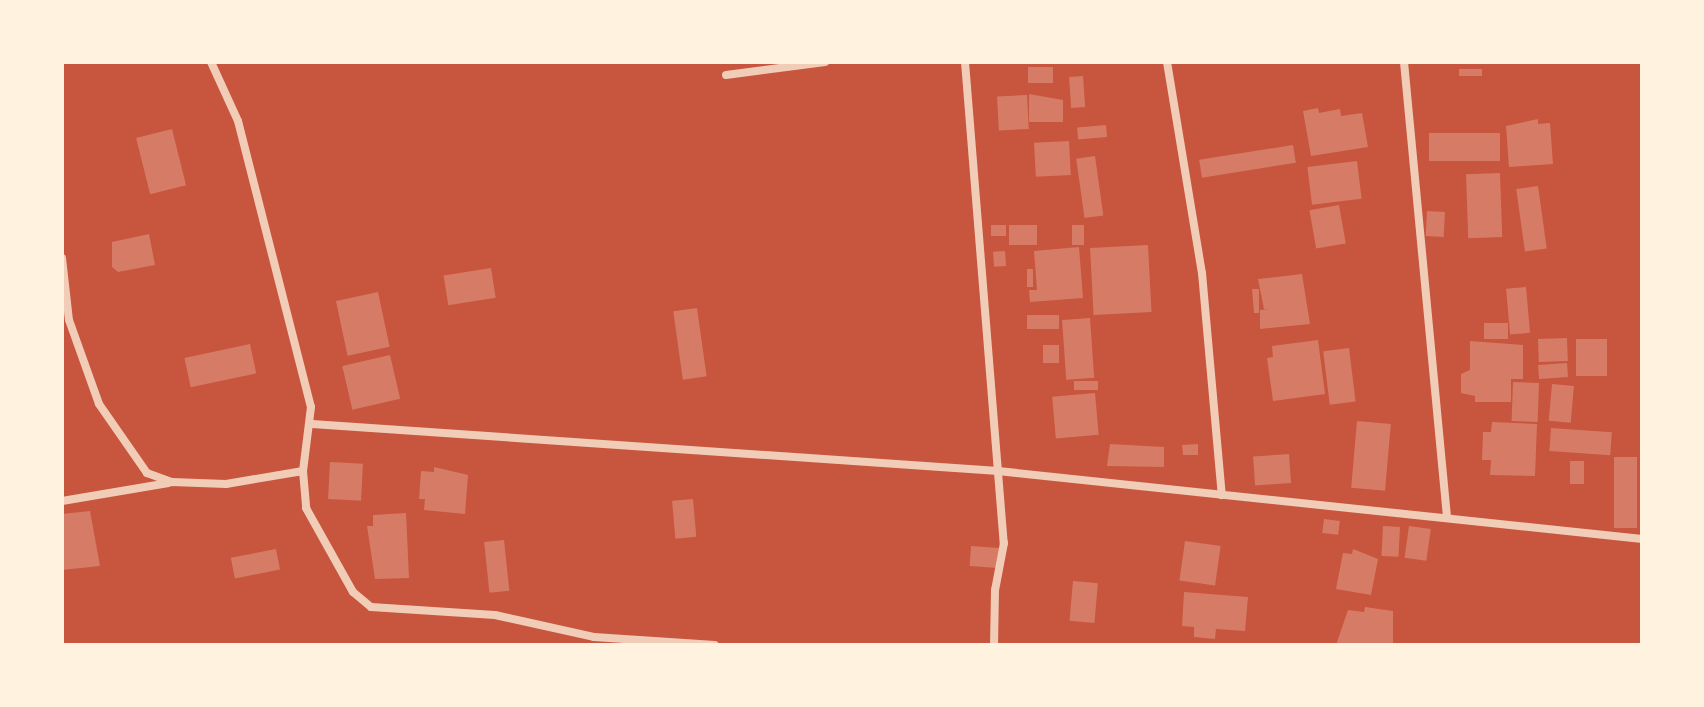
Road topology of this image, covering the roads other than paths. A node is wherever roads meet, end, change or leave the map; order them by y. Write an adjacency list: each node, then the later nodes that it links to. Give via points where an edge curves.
1 (211, 62): 8 (street, via 238,121 286,294)
2 (825, 62): 6 (street)
3 (965, 62): 10 (street)
4 (1167, 62): 12 (street, via 1202,273)
5 (1404, 62): 14 (street)
6 (726, 75)
7 (62, 258): 11 (street, via 69,320 99,404 139,465)
8 (312, 424): 9 (street); 10 (street)
9 (303, 471): 11 (street, via 251,482); 16 (street, via 313,526 362,602 495,615)
10 (998, 471): 12 (street); 18 (street, via 1004,543 995,590)
11 (172, 482): 13 (street)
12 (1222, 495): 14 (street)
13 (62, 501)
14 (1447, 518): 15 (street)
15 (1642, 539)
16 (594, 641): 17 (street)
17 (715, 645)
18 (994, 645)

